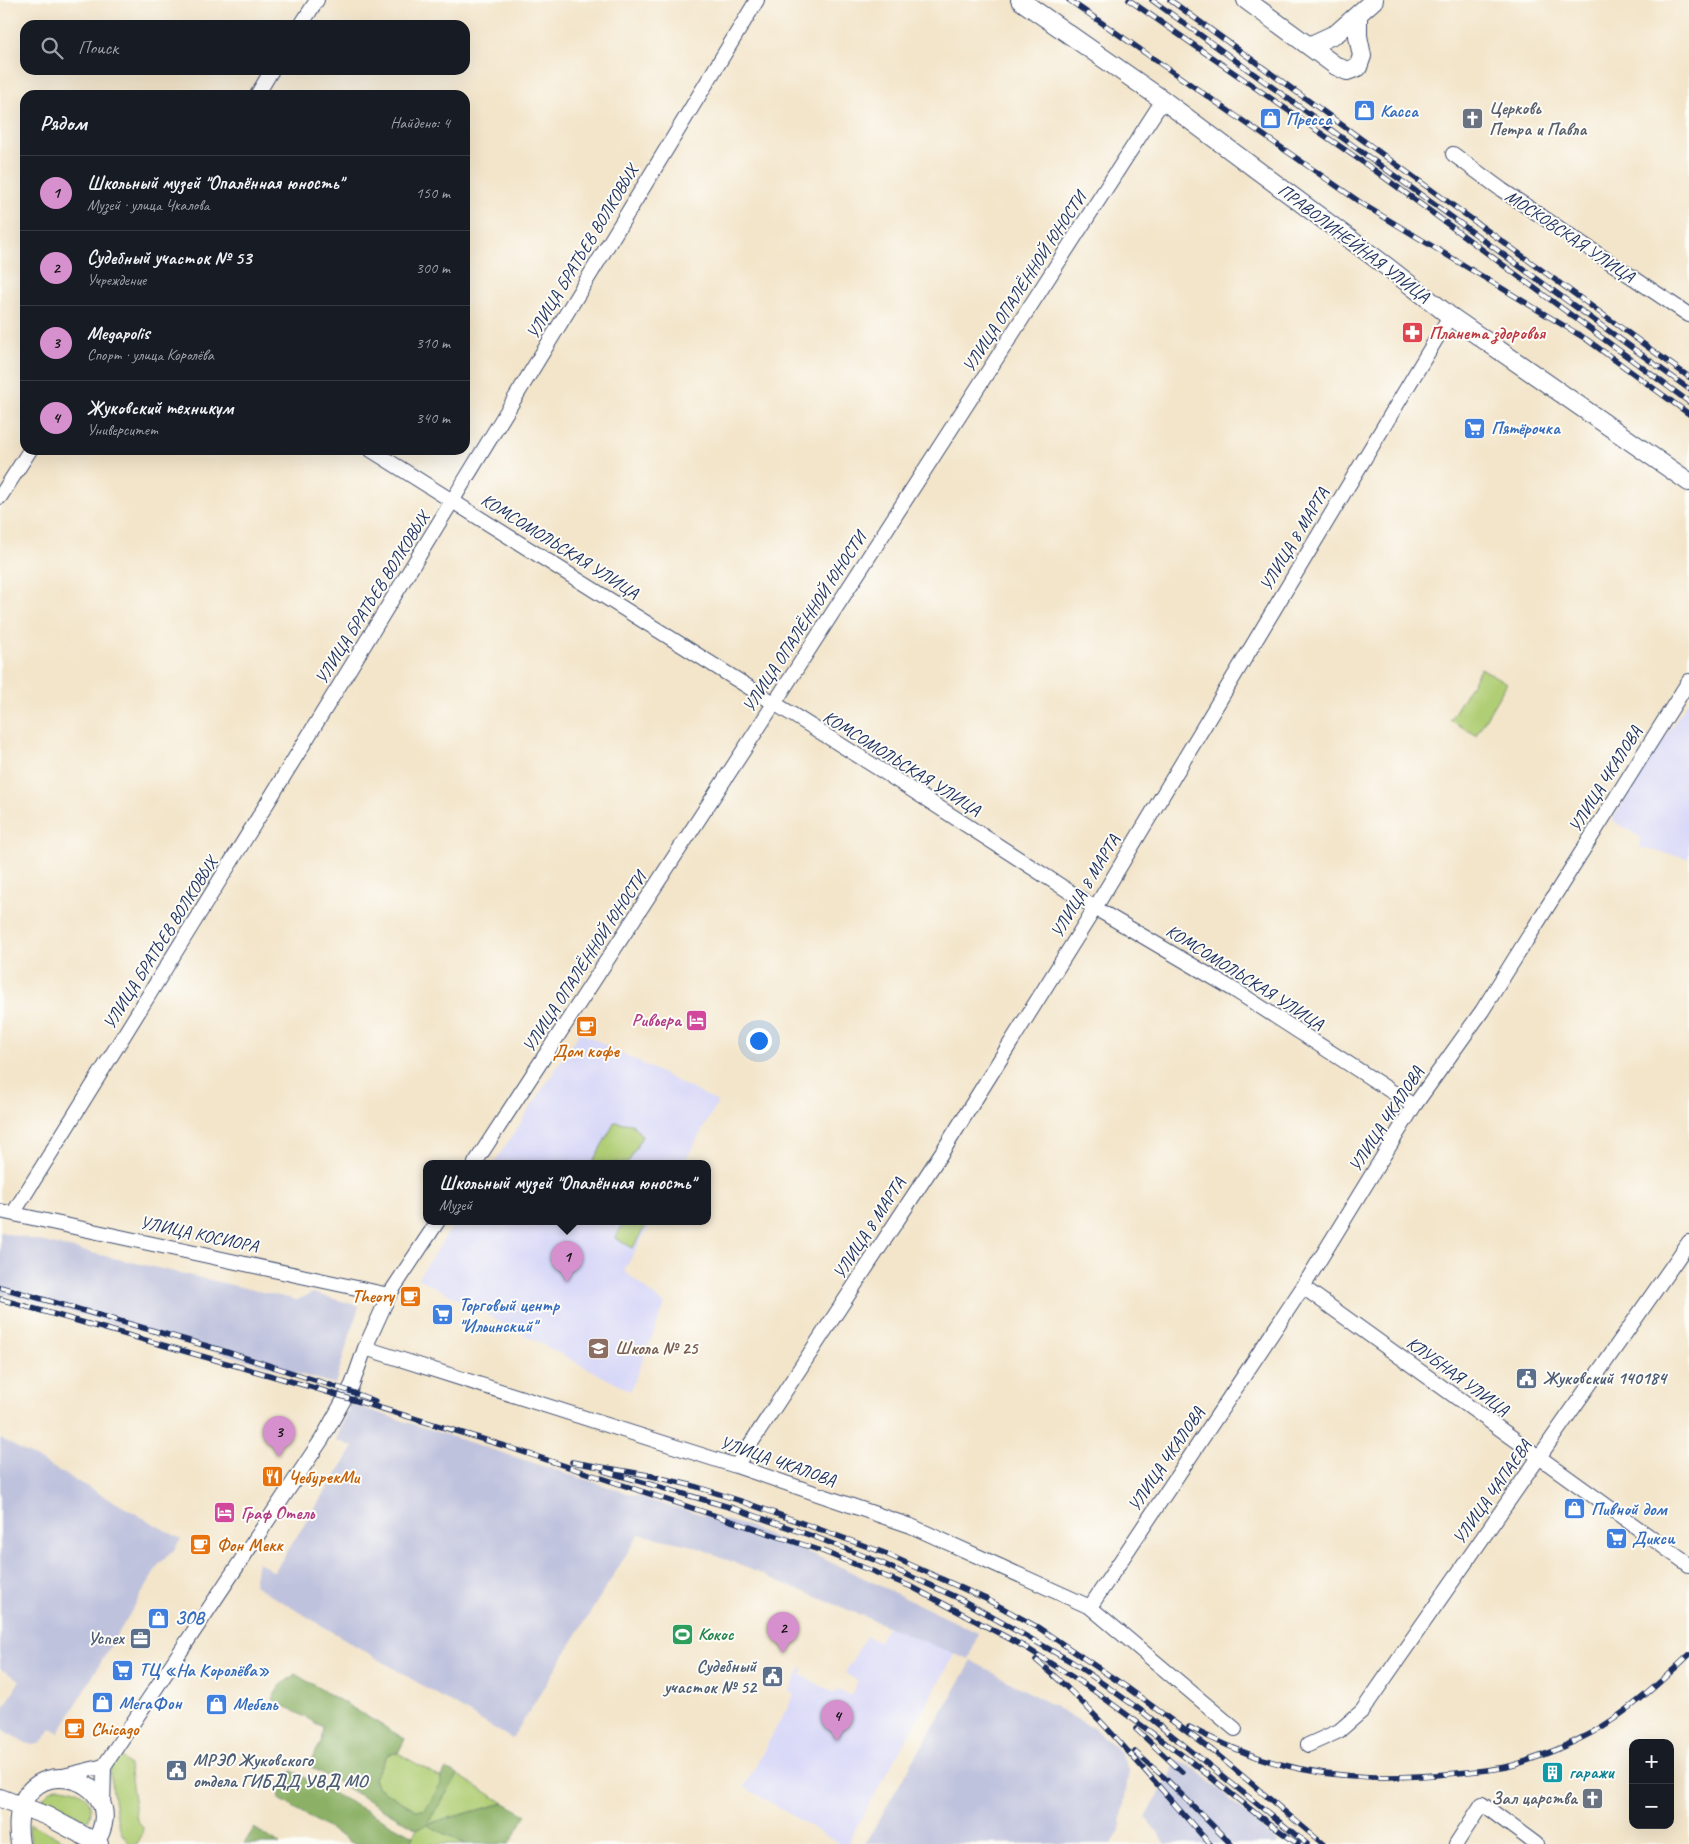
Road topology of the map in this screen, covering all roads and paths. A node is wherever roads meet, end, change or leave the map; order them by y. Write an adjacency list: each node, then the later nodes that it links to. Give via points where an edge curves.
1 (316, 0): 7 (street)
2 (757, 0): 20 (street, УЛИЦА БРАТЬЕВ ВОЛКОВЫХ)
3 (1020, 0): 11 (main road, ПРАВОЛИНЕЙНАЯ УЛИЦА)
4 (1246, 0): 8 (main road)
5 (1374, 0): 6 (main road)
6 (1358, 15): 8 (main road, via 1337,33); 8 (main road, via 1362,56 1358,67 1341,70)
7 (304, 20)
8 (1309, 46)
9 (269, 75): 10 (street)
10 (260, 90)
11 (1163, 100): 14 (main road, ПРАВОЛИНЕЙНАЯ УЛИЦА); 22 (street, УЛИЦА ОПАЛЁННОЙ ЮНОСТИ)
12 (1453, 154): 13 (street, МОСКОВСКАЯ УЛИЦА)
13 (1689, 315)
14 (1450, 316): 18 (main road, ПРАВОЛИНЕЙНАЯ УЛИЦА); 23 (street, УЛИЦА 8 МАРТА)
15 (26, 455): 17 (street)
16 (379, 455): 20 (street, КОМСОМОЛЬСКАЯ УЛИЦА)
17 (6, 477): 19 (street)
18 (1689, 482)
19 (0, 498)
20 (453, 502): 22 (street, КОМСОМОЛЬСКАЯ УЛИЦА); 26 (street, УЛИЦА БРАТЬЕВ ВОЛКОВЫХ, via 189,932)
21 (1689, 681): 24 (street, УЛИЦА ЧКАЛОВА, via 1482,1011)
22 (774, 704): 23 (street, КОМСОМОЛЬСКАЯ УЛИЦА); 25 (street, УЛИЦА ОПАЛЁННОЙ ЮНОСТИ)
23 (1095, 908): 24 (street, КОМСОМОЛЬСКАЯ УЛИЦА, via 1236,991); 33 (street, УЛИЦА 8 МАРТА, via 946,1146)
24 (1414, 1106): 29 (street, УЛИЦА ЧКАЛОВА)
25 (477, 1160)
26 (7, 1211): 30 (street, УЛИЦА КОСИОРА)
27 (435, 1225): 30 (street)
28 (1689, 1242): 32 (street, УЛИЦА ЧАПАЕВА)
29 (1303, 1287): 32 (street, КЛУБНАЯ УЛИЦА); 35 (street, УЛИЦА ЧКАЛОВА)
30 (389, 1296): 31 (street)
31 (365, 1348): 33 (street, УЛИЦА ЧКАЛОВА); 38 (street, via 352,1385 322,1439)
32 (1540, 1457): 34 (street, КЛУБНАЯ УЛИЦА); 37 (street, УЛИЦА ЧАПАЕВА, via 1362,1711 1339,1731)
33 (736, 1466): 35 (street, УЛИЦА ЧКАЛОВА, via 910,1526)
34 (1689, 1565)
35 (1090, 1608): 36 (street)
36 (1235, 1729)
37 (1308, 1745)
38 (104, 1766): 39 (street); 42 (street)
39 (60, 1777): 41 (main road, via 34,1787); 42 (main road, via 77,1780 90,1788)
40 (0, 1798): 41 (main road)
41 (22, 1806): 43 (main road, via 18,1826); 44 (main road)
42 (103, 1810): 44 (main road, via 102,1827)
43 (20, 1843)
44 (96, 1843)
45 (1456, 1844): 46 (street, via 1482,1804)
46 (1536, 1844)

